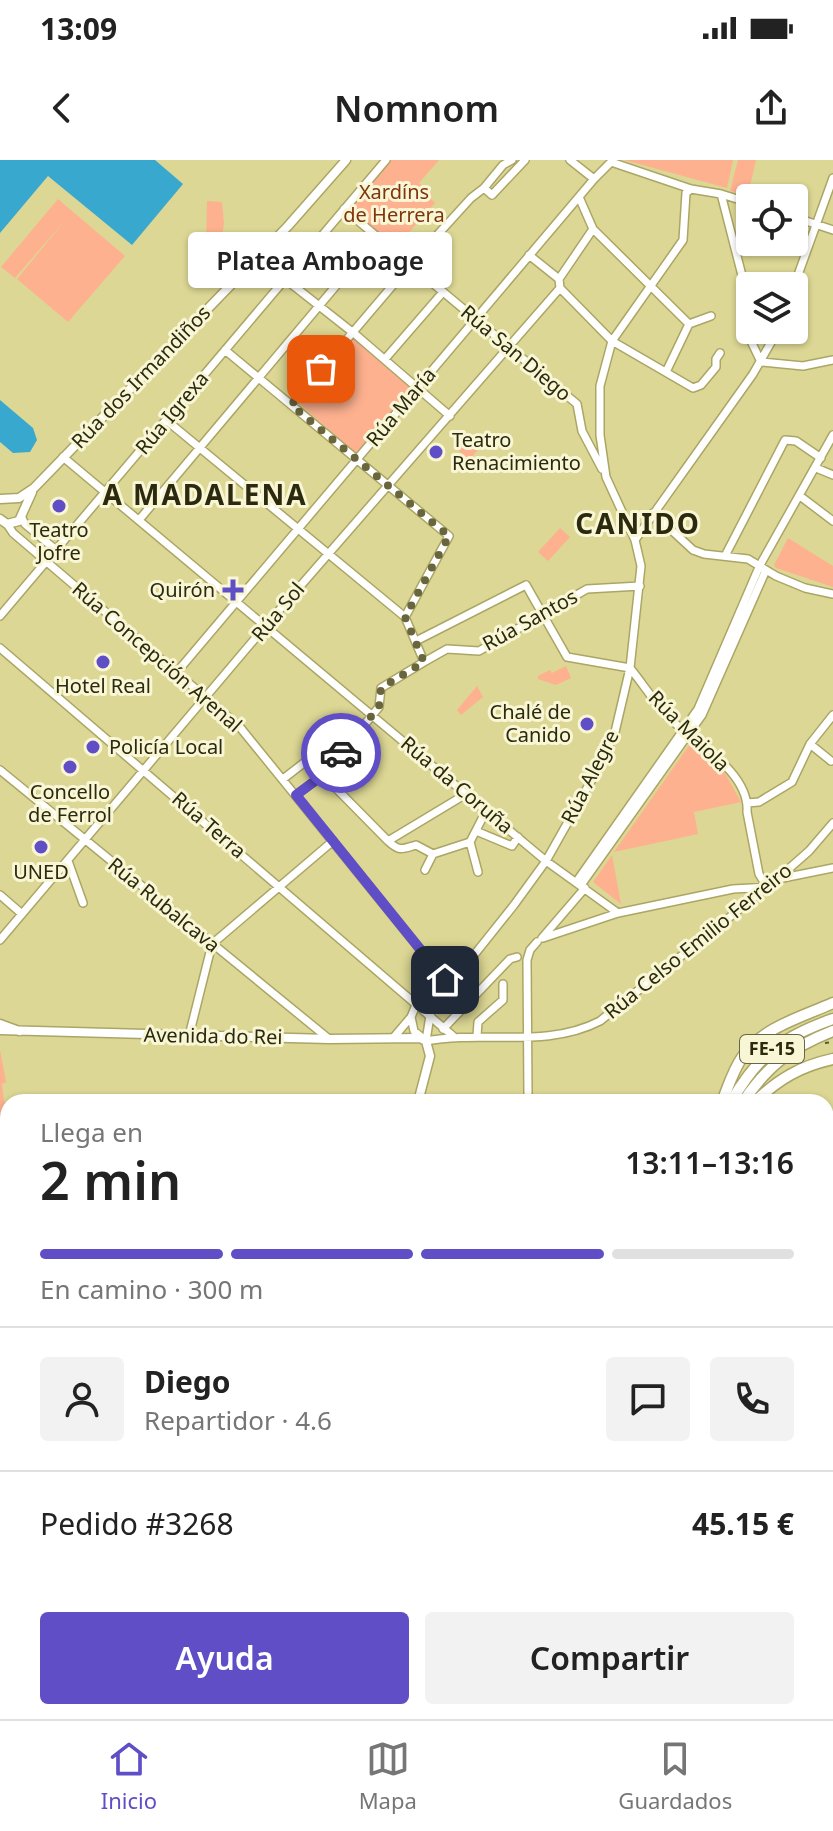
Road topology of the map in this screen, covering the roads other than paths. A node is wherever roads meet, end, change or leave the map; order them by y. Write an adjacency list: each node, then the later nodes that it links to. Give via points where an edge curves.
1 (346, 160): 49 (main road, Rúa dos Irmandiños)
2 (386, 160): 14 (street, Rúa Igrexa)
3 (512, 160): 6 (street)
4 (525, 160): 9 (street, via 492,195)
5 (570, 160): 7 (street)
6 (504, 162): 9 (street)
7 (594, 179): 10 (street, via 611,162); 12 (street, Rúa María)
8 (833, 179): 16 (street)
9 (484, 188): 21 (street)
10 (691, 189): 11 (street); 25 (street, via 686,193 683,240)
11 (721, 194): 13 (street); 39 (street, via 745,287 750,339)
12 (579, 197): 17 (street); 20 (street, Rúa María)
13 (736, 199)
14 (344, 209): 19 (street, Rúa San Diego); 23 (street, Rúa Igrexa)
15 (808, 222): 16 (street)
16 (818, 225): 18 (street); 22 (street)
17 (593, 229): 24 (street, Rúa Sol); 25 (street)
18 (833, 230)
19 (377, 237): 21 (street, Rúa San Diego); 27 (street)
20 (529, 255): 24 (street); 29 (street, Rúa María)
21 (410, 265): 26 (street, Rúa San Diego); 31 (street)
22 (800, 272)
23 (285, 279): 27 (street); 35 (street, Rúa Igrexa)
24 (560, 284): 32 (street); 34 (street, Rúa Sol)
25 (652, 284): 30 (street); 32 (street)
26 (443, 292): 29 (street, Rúa San Diego); 37 (street)
27 (319, 305): 31 (street); 41 (street)
28 (711, 316): 30 (street)
29 (476, 319): 34 (street, Rúa San Diego); 42 (street, Rúa María)
30 (689, 324): 40 (street)
31 (353, 332): 37 (street); 43 (street)
32 (612, 341): 40 (street); 53 (street, via 600,386)
33 (771, 344): 39 (street)
34 (509, 347): 44 (street, Rúa Sol); 53 (street, Rúa San Diego, via 577,404 582,431)
35 (225, 350): 41 (street); 45 (street, Rúa Igrexa)
36 (720, 353): 40 (street, via 716,367 697,388)
37 (385, 359): 42 (street)
38 (833, 360): 39 (street, via 803,366)
39 (761, 362): 60 (street)
40 (666, 372)
41 (258, 377): 43 (street); 47 (street)
42 (417, 388): 44 (street); 50 (street, Rúa María)
43 (291, 405): 50 (street)
44 (450, 416): 54 (street, Rúa Sol)
45 (166, 420): 47 (street); 56 (street, Rúa Igrexa)
46 (833, 435): 48 (street)
47 (199, 448): 63 (street); 65 (street)
48 (826, 454): 51 (street); 69 (street, via 785,440)
49 (63, 457): 55 (main road, Rúa dos Irmandiños); 56 (street, Rúa da Coruña)
50 (357, 459): 54 (street); 65 (street, Rúa María)
51 (816, 468): 52 (street); 57 (street)
52 (833, 475)
53 (606, 477): 66 (street, Rúa Alegre)
54 (388, 486): 68 (street, Rúa Sol); 77 (street, via 449,536)
55 (34, 488): 58 (main road, Rúa dos Irmandiños); 61 (main road, Rúa dos Irmandiños)
56 (105, 492): 63 (street, Rúa da Coruña); 67 (street, Rúa Igrexa)
57 (800, 496): 64 (street); 71 (street)
58 (15, 499): 59 (main road); 61 (main road)
59 (2, 502)
60 (653, 513): 66 (street); 69 (street, via 693,550)
61 (23, 514): 62 (main road, via 16,523); 67 (street, via 25,524)
62 (2, 520): 70 (street, Rúa Concepción Arenal)
63 (139, 520): 74 (street, Rúa da Coruña)
64 (833, 521)
65 (297, 530): 68 (street); 74 (street, Rúa María)
66 (635, 540): 72 (street, Rúa Alegre)
67 (56, 550): 70 (street, Rúa Igrexa)
68 (328, 555): 77 (street); 78 (street, Rúa Sol)
69 (725, 556): 71 (street, via 748,559)
70 (46, 562): 76 (street, Rúa Igrexa); 83 (street, Rúa Concepción Arenal)
71 (763, 568): 73 (street, via 805,588); 87 (street)
72 (640, 586): 75 (street, Rúa Santos, via 587,589); 82 (street, Rúa Alegre)
73 (833, 594)
74 (237, 601): 78 (street, Rúa da Coruña); 83 (street, Rúa María)
75 (543, 615): 79 (street, via 526,585); 81 (street, Rúa Santos, via 479,651 447,649); 82 (street, via 567,657)
76 (0, 616)
77 (405, 617): 79 (street)
78 (266, 626): 84 (street, Rúa Sol); 85 (street, Rúa da Coruña)
79 (416, 641): 81 (street)
80 (0, 648): 91 (street, Rúa Terra)
81 (424, 662): 85 (street, Rúa Santos, via 381,688)
82 (630, 668): 87 (street, Rúa Maiola, via 669,718); 108 (street, Rúa Alegre, via 615,732)
83 (177, 672): 84 (street, Rúa Concepción Arenal)
84 (207, 697): 91 (street, Rúa Sol); 94 (street, Rúa Concepción Arenal)
85 (373, 714): 93 (street, Rúa Santos); 95 (street, Rúa da Coruña)
86 (833, 715): 88 (street)
87 (687, 732): 97 (street, Rúa Maiola, via 721,760); 113 (street)
88 (810, 744): 89 (street); 97 (street, via 792,782 759,802)
89 (831, 761)
90 (305, 762): 94 (street)
91 (144, 769): 102 (street, Rúa Sol); 114 (street, Rúa Terra)
92 (0, 770): 102 (street, Rúa Rubalcava)
93 (323, 775): 96 (street, Rúa Santos); 104 (street)
94 (283, 779): 96 (street, Rúa Concepción Arenal)
95 (466, 794): 98 (street, Rúa da Coruña); 104 (street)
96 (296, 795): 103 (street, Rúa Concepción Arenal)
97 (747, 803): 115 (street, Rúa Maiola, via 759,874)
98 (486, 811): 100 (street); 101 (street, Rúa da Coruña)
99 (833, 823): 112 (street, Rúa Celso Emilio Ferreiro)
100 (476, 831): 101 (street, Rúa da Coruña, via 512,846); 105 (street)
101 (518, 837): 108 (street, Rúa da Coruña)
102 (84, 839): 107 (street, Rúa Sol); 122 (street, Rúa Rubalcava)
103 (333, 841): 114 (street); 124 (street, Rúa Concepción Arenal)
104 (388, 841): 106 (street, via 398,850 416,845)
105 (470, 842): 106 (street); 111 (street)
106 (433, 854): 110 (street)
107 (68, 861): 117 (street); 119 (street, Rúa Sol)
108 (546, 861): 113 (street, Rúa da Coruña); 125 (street, Rúa Alegre)
109 (833, 868): 112 (street)
110 (425, 870)
111 (478, 872)
112 (776, 880): 115 (street, Rúa Celso Emilio Ferreiro)
113 (581, 885): 118 (street, Rúa da Coruña); 121 (street)
114 (279, 886): 122 (street); 128 (street, Rúa Terra)
115 (767, 887): 118 (street); 141 (street, Rúa Celso Emilio Ferreiro, via 600,1021 570,1033)
116 (0, 895): 119 (street)
117 (83, 903)
118 (618, 913): 121 (street)
119 (22, 914): 120 (street, Rúa Sol)
120 (0, 940)
121 (540, 940): 123 (street)
122 (212, 944): 137 (street); 142 (street, Rúa Rubalcava)
123 (523, 957): 133 (street, via 510,959); 141 (street)
124 (445, 980): 125 (street); 128 (street)
125 (455, 981): 130 (street, Rúa Alegre)
126 (503, 984): 139 (street, via 503,1000 478,1022)
127 (833, 1003): 147 (highway, via 778,1026 754,1044)
128 (416, 1005): 129 (street); 130 (street, Rúa Terra)
129 (411, 1017): 140 (street); 143 (street, via 414,1031)
130 (429, 1018): 133 (street); 143 (street)
131 (833, 1019): 148 (highway, FE-15, via 773,1048)
132 (0, 1024): 136 (main road)
133 (443, 1029): 138 (street)
134 (0, 1030): 136 (main road, Avenida do Rei)
135 (833, 1031): 149 (highway, FE-15, via 778,1060)
136 (19, 1032): 137 (main road, Avenida do Rei)
137 (189, 1036): 142 (main road, Avenida do Rei)
138 (453, 1036): 139 (street, Rúa Celso Emilio Ferreiro); 143 (street, Rúa Celso Emilio Ferreiro)
139 (477, 1036): 141 (street, Rúa Celso Emilio Ferreiro)
140 (394, 1037): 142 (main road, Avenida do Rei); 143 (main road, Avenida do Rei)
141 (528, 1037): 146 (street)
142 (329, 1039)
143 (426, 1041): 145 (main road, via 430,1056)
144 (833, 1059): 150 (highway, via 790,1073)
145 (420, 1094)
146 (528, 1094)
147 (725, 1094)
148 (736, 1094)
149 (749, 1094)
150 (763, 1094)

